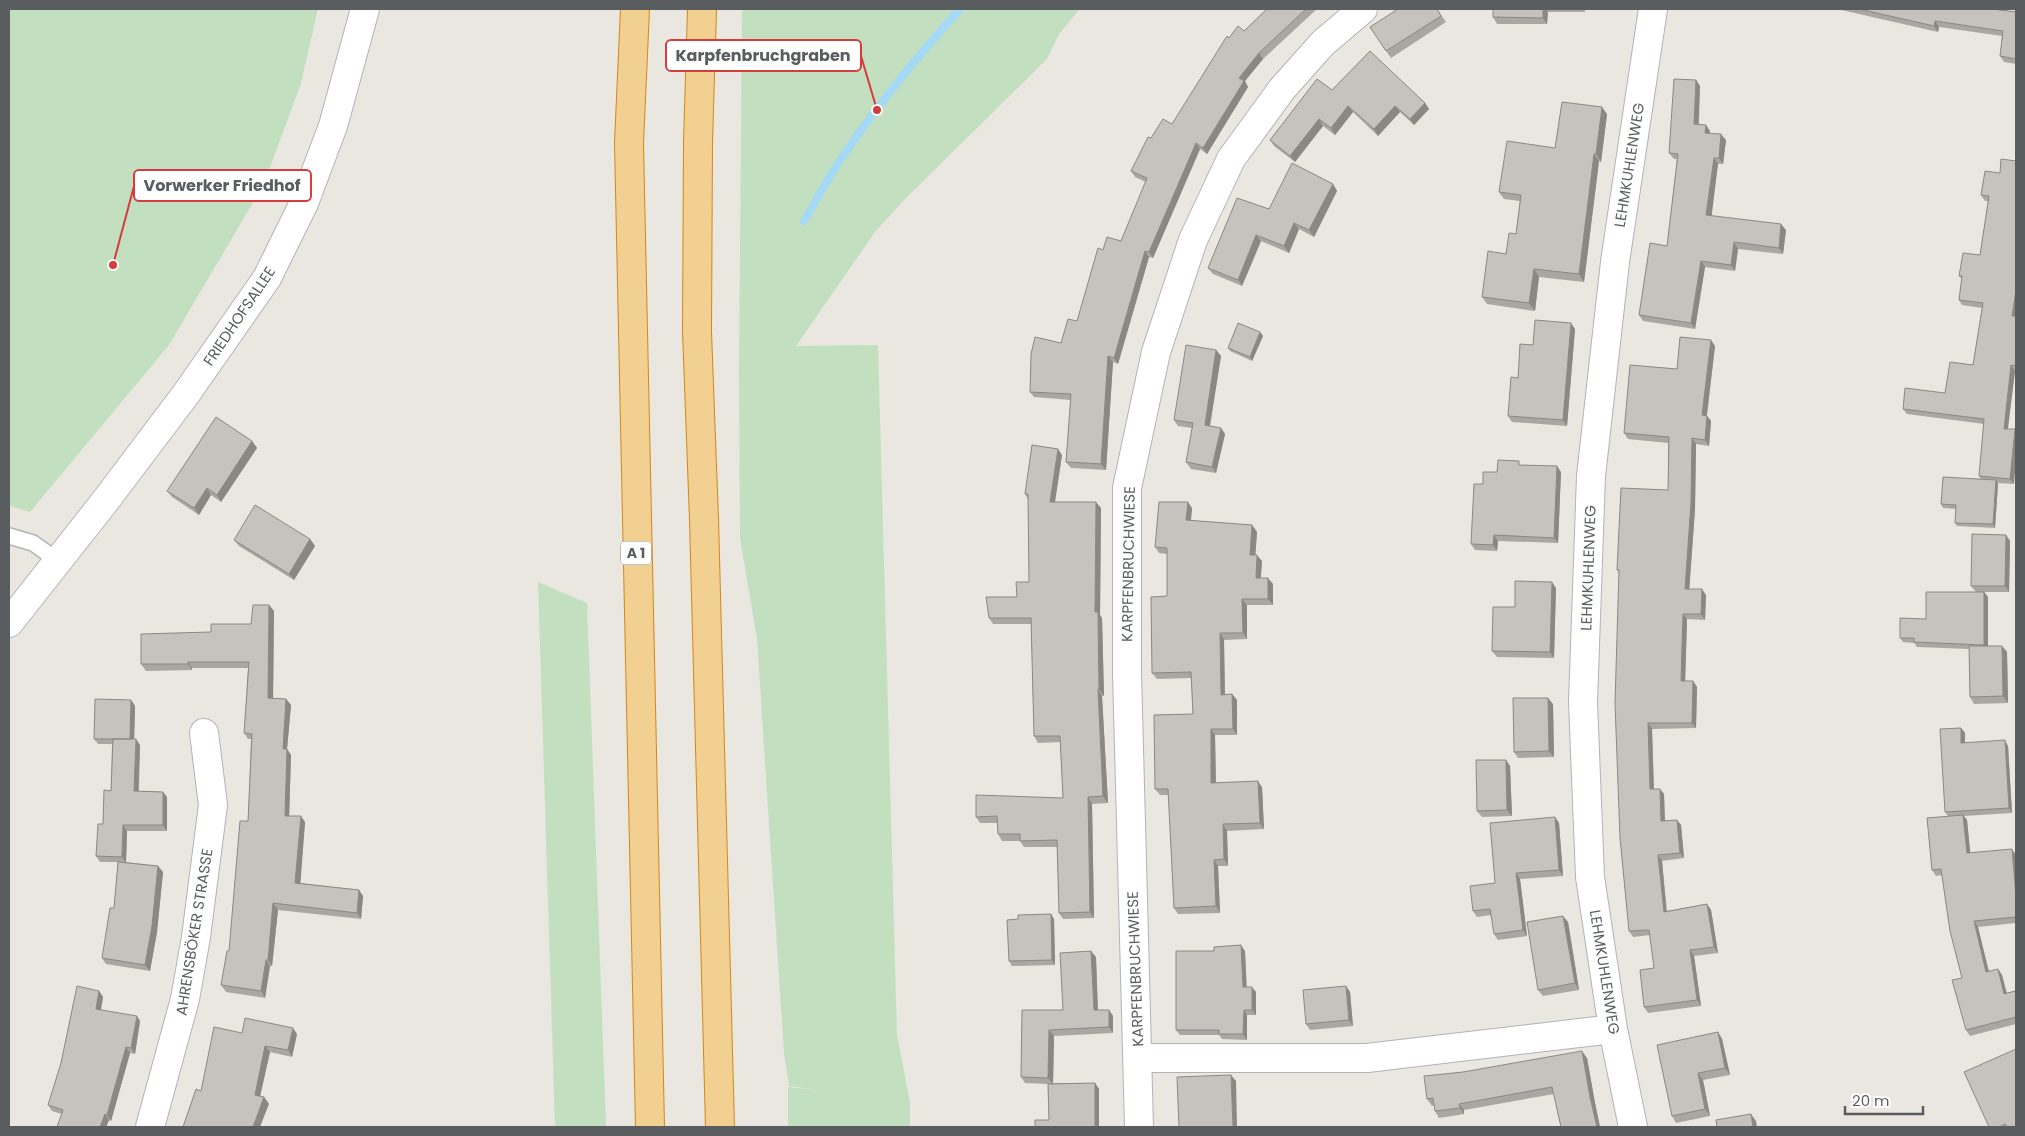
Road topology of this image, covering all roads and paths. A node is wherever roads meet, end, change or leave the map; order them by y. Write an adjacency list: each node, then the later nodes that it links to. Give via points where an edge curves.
1 (365, 9): 7 (street, FRIEDHOFSALLEE, via 333,126 304,203 267,278 180,401)
2 (635, 9): 13 (highway, A 1, via 629,143)
3 (702, 9): 14 (highway, via 698,332)
4 (1363, 9): 11 (street, KARPFENBRUCHWIESE, via 1322,43 1282,89 1231,159 1193,240 1154,361 1127,488 1127,672)
5 (1653, 9): 10 (street, LEHMKUHLENWEG, via 1615,262 1591,476 1582,702 1590,876)
6 (9, 536): 7 (lane, via 33,543)
7 (58, 561): 8 (street, FRIEDHOFSALLEE)
8 (9, 623)
9 (204, 733): 12 (street, AHRENSBÖKER STRASSE, via 212,805 196,937 185,1000)
10 (1613, 1028): 11 (street, via 1366,1058); 16 (street, LEHMKUHLENWEG)
11 (1138, 1058): 15 (street, KARPFENBRUCHWIESE)
12 (150, 1127)
13 (650, 1127)
14 (720, 1127)
15 (1139, 1127)
16 (1633, 1127)

